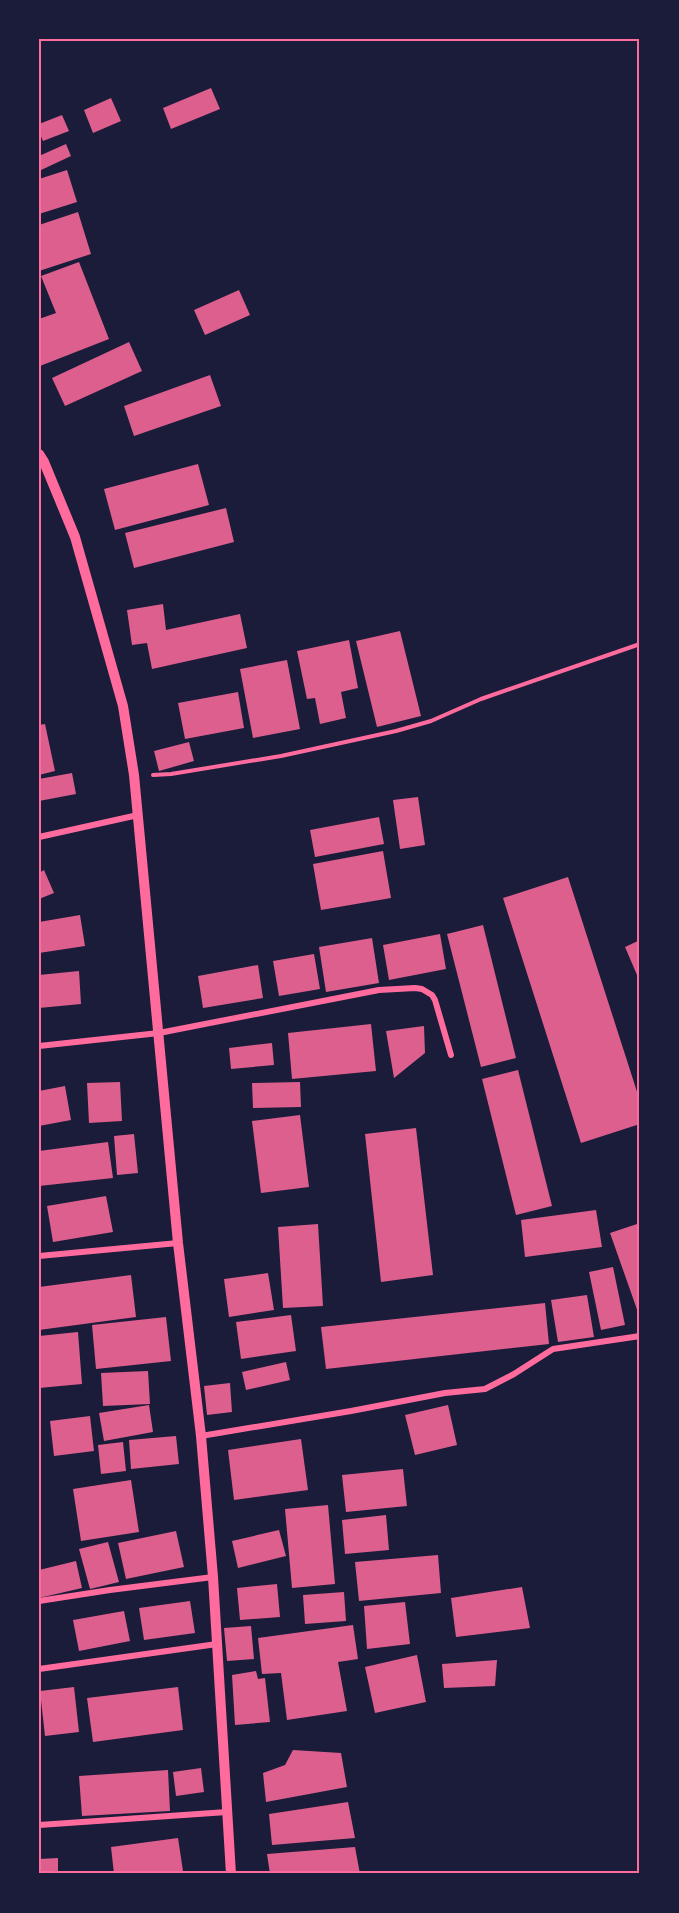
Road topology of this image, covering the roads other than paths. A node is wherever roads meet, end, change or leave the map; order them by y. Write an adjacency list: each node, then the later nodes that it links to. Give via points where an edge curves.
1 (39, 454): 2 (street, via 75,537 123,706)
2 (139, 815): 3 (street); 4 (street)
3 (39, 837)
4 (159, 1033): 5 (street); 6 (street, via 379,990 415,988 427,991 435,1000); 7 (street)
5 (39, 1046)
6 (451, 1055)
7 (178, 1243): 8 (street); 10 (street)
8 (39, 1256)
9 (640, 1336): 10 (street, via 553,1349 485,1389)
10 (201, 1436): 11 (street)
11 (213, 1576): 12 (street); 13 (street)
12 (39, 1601)
13 (217, 1644): 14 (street); 15 (street)
14 (39, 1669)
15 (227, 1812): 16 (street); 17 (street)
16 (39, 1825)
17 (231, 1874)

